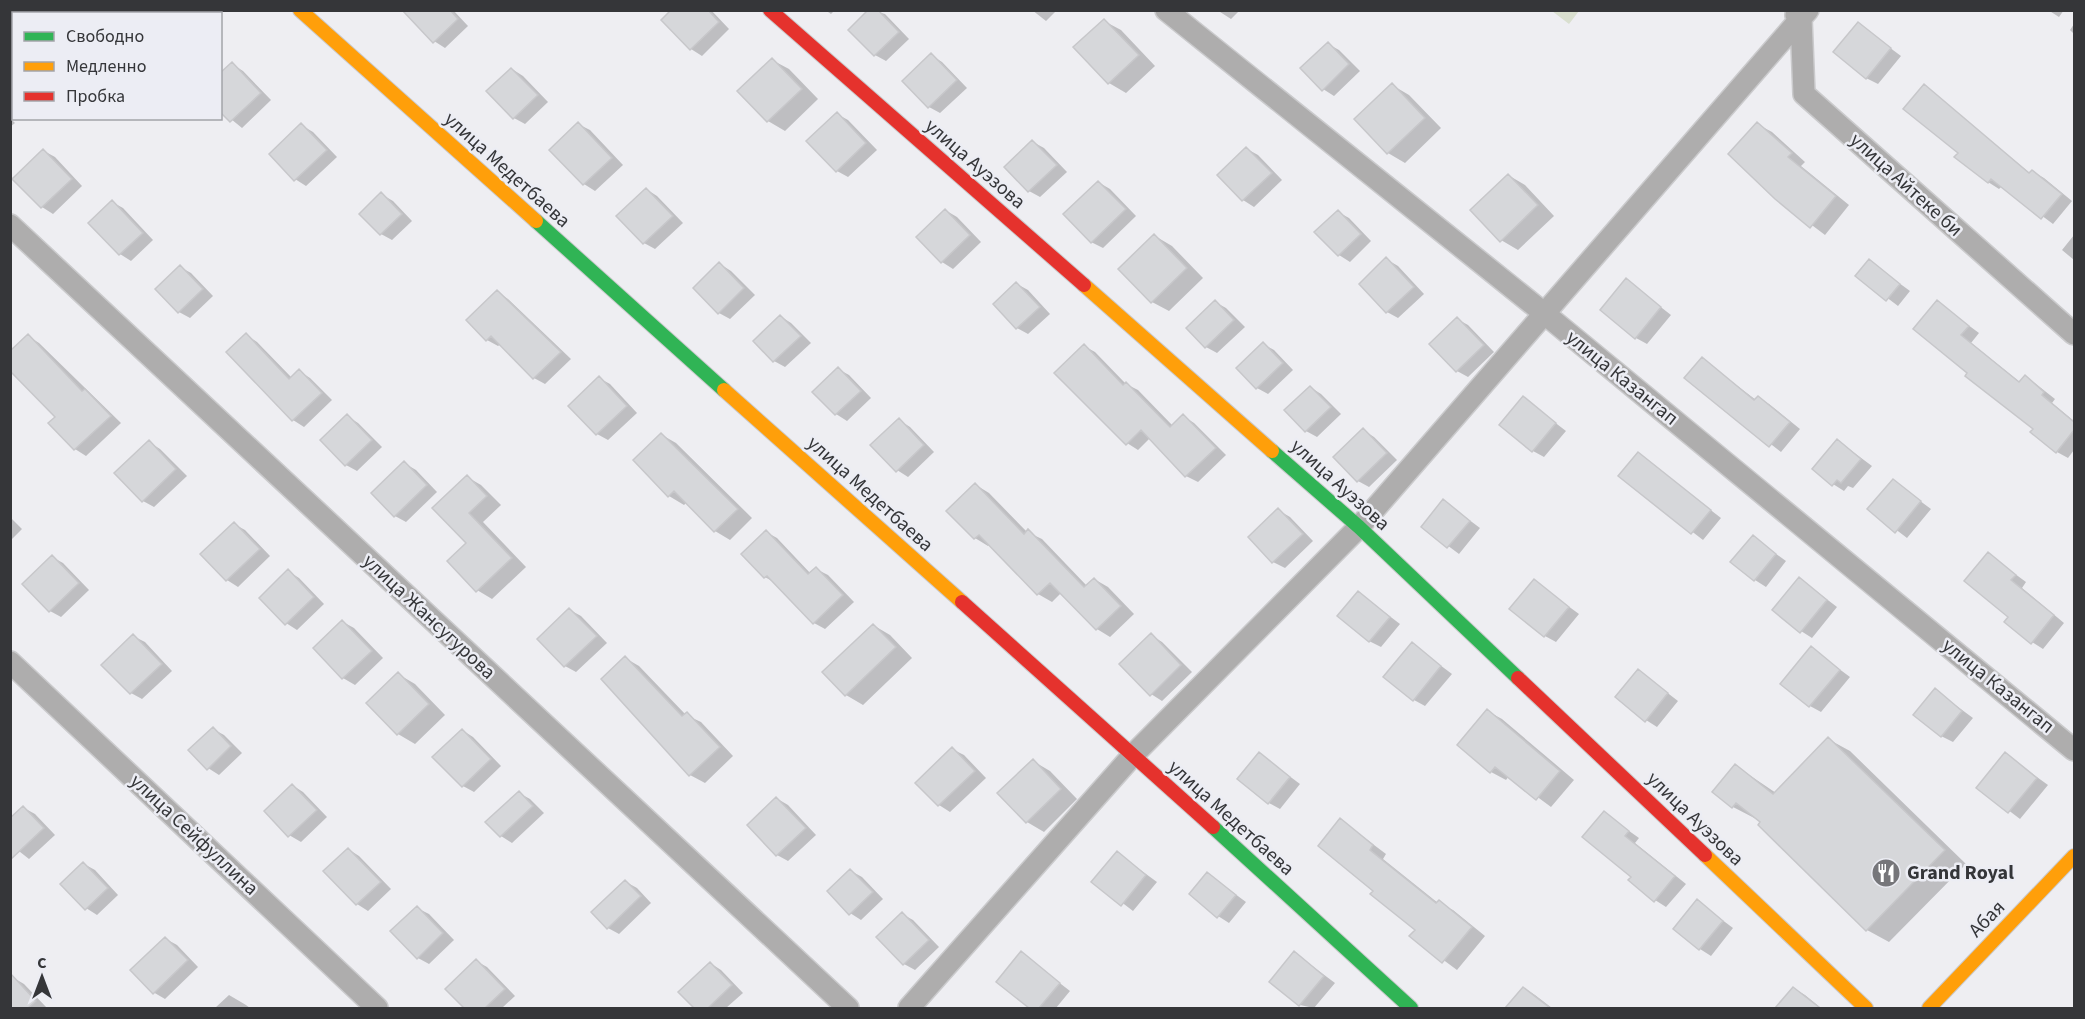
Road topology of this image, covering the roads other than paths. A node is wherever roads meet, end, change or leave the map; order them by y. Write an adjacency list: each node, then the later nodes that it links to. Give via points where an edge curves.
1 (300, 10): 11 (street, улица Медетбаева)
2 (770, 10): 8 (street, улица Ауэзова)
3 (1166, 10): 6 (street, улица Казангап)
4 (1800, 13): 6 (street); 7 (street, улица Айтеке би, via 1804,94)
5 (10, 225): 14 (street, улица Жансугурова)
6 (1545, 314): 8 (street); 10 (street, улица Казангап)
7 (2074, 334)
8 (1359, 527): 11 (street); 17 (street, улица Ауэзова)
9 (10, 662): 13 (street, улица Сейфуллина)
10 (2074, 750)
11 (1133, 755): 15 (street); 16 (street, улица Медетбаева)
12 (2074, 856): 18 (street, Абая)
13 (377, 1008)
14 (848, 1008)
15 (909, 1008)
16 (1411, 1008)
17 (1866, 1008)
18 (1929, 1008)

